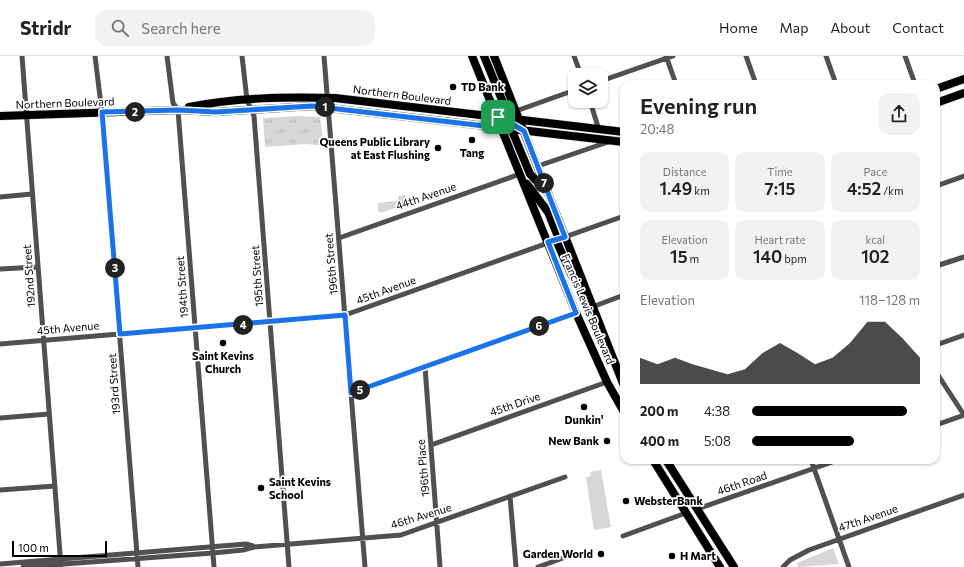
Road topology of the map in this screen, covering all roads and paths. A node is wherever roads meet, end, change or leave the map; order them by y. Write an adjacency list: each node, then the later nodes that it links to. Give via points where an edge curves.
1 (22, 56): 34 (street, 192nd Street)
2 (95, 56): 32 (street, 193rd Street)
3 (167, 56): 30 (street, 194th Street, via 173,102)
4 (242, 56): 26 (street, 195th Street)
5 (324, 56): 25 (street, 196th Street)
6 (472, 56): 36 (main road, Francis Lewis Boulevard)
7 (484, 56): 37 (main road)
8 (494, 56): 33 (main road, Francis Lewis Boulevard)
9 (574, 56): 15 (street)
10 (673, 56): 14 (street)
11 (746, 56): 19 (street)
12 (826, 56): 20 (street)
13 (905, 56): 21 (street)
14 (667, 57): 16 (street); 18 (street)
15 (578, 68)
16 (608, 78)
17 (964, 79): 22 (main road)
18 (675, 80)
19 (755, 80)
20 (835, 80)
21 (914, 80)
22 (940, 88)
23 (568, 93): 33 (street)
24 (964, 93): 27 (main road)
25 (332, 98): 26 (main road, Northern Boulevard); 28 (street, 196th Street); 36 (main road, Northern Boulevard)
26 (247, 100): 30 (main road, Northern Boulevard, via 214,102); 31 (street, 195th Street)
27 (940, 102)
28 (329, 108): 31 (main road, Northern Boulevard, via 312,106); 39 (main road, Northern Boulevard); 54 (street, 196th Street)
29 (592, 108): 41 (street)
30 (178, 110): 31 (main road, Northern Boulevard); 32 (main road, Northern Boulevard); 65 (street, 194th Street)
31 (251, 110): 64 (street, 195th Street, via 254,116)
32 (102, 112): 34 (main road, Northern Boulevard); 66 (street, 193rd Street)
33 (516, 112): 38 (main road, Francis Lewis Boulevard)
34 (27, 115): 35 (main road, Northern Boulevard); 51 (street, 192nd Street)
35 (0, 116)
36 (499, 118): 37 (main road, Northern Boulevard); 39 (main road, Francis Lewis Boulevard); 40 (main road, via 510,124)
37 (510, 119): 38 (main road, Northern Boulevard); 42 (main road, via 512,124)
38 (519, 120): 41 (main road, Northern Boulevard); 42 (main road, Francis Lewis Boulevard)
39 (502, 128): 40 (main road, Northern Boulevard); 47 (main road, Francis Lewis Boulevard)
40 (512, 129): 42 (main road, Northern Boulevard); 50 (main road, via 530,174)
41 (599, 130): 43 (main road, Northern Boulevard)
42 (522, 131): 44 (main road, Northern Boulevard); 46 (main road, Francis Lewis Boulevard)
43 (620, 132)
44 (612, 141): 45 (main road, Northern Boulevard); 46 (street)
45 (620, 142)
46 (538, 166): 50 (main road, Francis Lewis Boulevard)
47 (520, 174): 54 (street, 44th Avenue); 55 (main road, Francis Lewis Boulevard)
48 (964, 176): 49 (street)
49 (940, 185)
50 (547, 193): 55 (main road, Francis Lewis Boulevard)
51 (32, 194): 52 (street); 58 (street, 192nd Street)
52 (0, 197)
53 (620, 217): 55 (street, 45th Avenue)
54 (339, 238): 63 (street, 196th Street)
55 (557, 239): 61 (main road, Francis Lewis Boulevard); 62 (main road, Francis Lewis Boulevard); 63 (street, 45th Avenue)
56 (964, 257): 57 (street)
57 (940, 265)
58 (38, 267): 59 (street); 68 (street, 192nd Street)
59 (0, 269)
60 (620, 297): 61 (street)
61 (592, 307): 72 (main road, Francis Lewis Boulevard)
62 (576, 313): 71 (street); 74 (main road, Francis Lewis Boulevard)
63 (345, 315): 64 (street, 45th Avenue); 75 (street, 196th Street)
64 (270, 322): 65 (street, 45th Avenue); 98 (street, 195th Street)
65 (195, 328): 66 (street, 45th Avenue); 99 (street, 194th Street)
66 (120, 334): 68 (street, 45th Avenue); 101 (street, 193rd Street)
67 (964, 335): 70 (street)
68 (44, 340): 69 (street, 45th Avenue); 77 (street, 192nd Street)
69 (0, 344)
70 (940, 344)
71 (424, 367): 75 (street); 81 (street, 196th Place)
72 (620, 372)
73 (940, 378): 78 (street)
74 (607, 382): 76 (main road, Francis Lewis Boulevard); 81 (street, 45th Drive)
75 (351, 393): 96 (street, 196th Street)
76 (620, 405)
77 (49, 414): 79 (street); 88 (street, 192nd Street)
78 (964, 415): 80 (street)
79 (0, 418)
80 (940, 424)
81 (431, 445): 94 (street, 196th Place)
82 (655, 464): 93 (main road)
83 (669, 464): 92 (main road)
84 (812, 464): 86 (street)
85 (827, 464): 86 (street, 46th Road)
86 (814, 469): 92 (street, 46th Road); 97 (street)
87 (565, 477): 91 (street, 46th Avenue)
88 (55, 486): 89 (street); 106 (street, 192nd Street)
89 (0, 490)
90 (964, 495): 97 (street, 47th Avenue)
91 (510, 496): 94 (street, 46th Avenue); 113 (street)
92 (697, 509): 116 (main road)
93 (686, 513): 95 (street); 115 (main road)
94 (437, 523): 96 (street, 46th Avenue, via 401,535); 112 (street, 196th Place)
95 (623, 536)
96 (362, 539): 98 (street, 46th Avenue); 111 (street, 196th Street)
97 (839, 539): 117 (street, 47th Avenue, via 809,550 790,560); 118 (street)
98 (288, 545): 100 (street, 46th Avenue); 110 (street, 195th Street)
99 (212, 547): 100 (street, 46th Avenue, via 246,544); 101 (street, 46th Avenue); 102 (street, 194th Street)
100 (254, 547): 102 (street, 46th Avenue)
101 (137, 552): 104 (street, 193rd Street); 106 (street, 46th Avenue)
102 (213, 553): 104 (street, 46th Avenue); 109 (street, 194th Street)
103 (574, 554): 114 (street)
104 (138, 559): 106 (street, 46th Avenue); 108 (street, 193rd Street)
105 (0, 564): 106 (street, 46th Avenue)
106 (61, 564): 107 (street, 46th Avenue)
107 (23, 567)
108 (138, 567)
109 (214, 567)
110 (289, 567)
111 (365, 567)
112 (440, 567)
113 (516, 567)
114 (538, 567)
115 (720, 567)
116 (734, 567)
117 (783, 567)
118 (849, 567)

